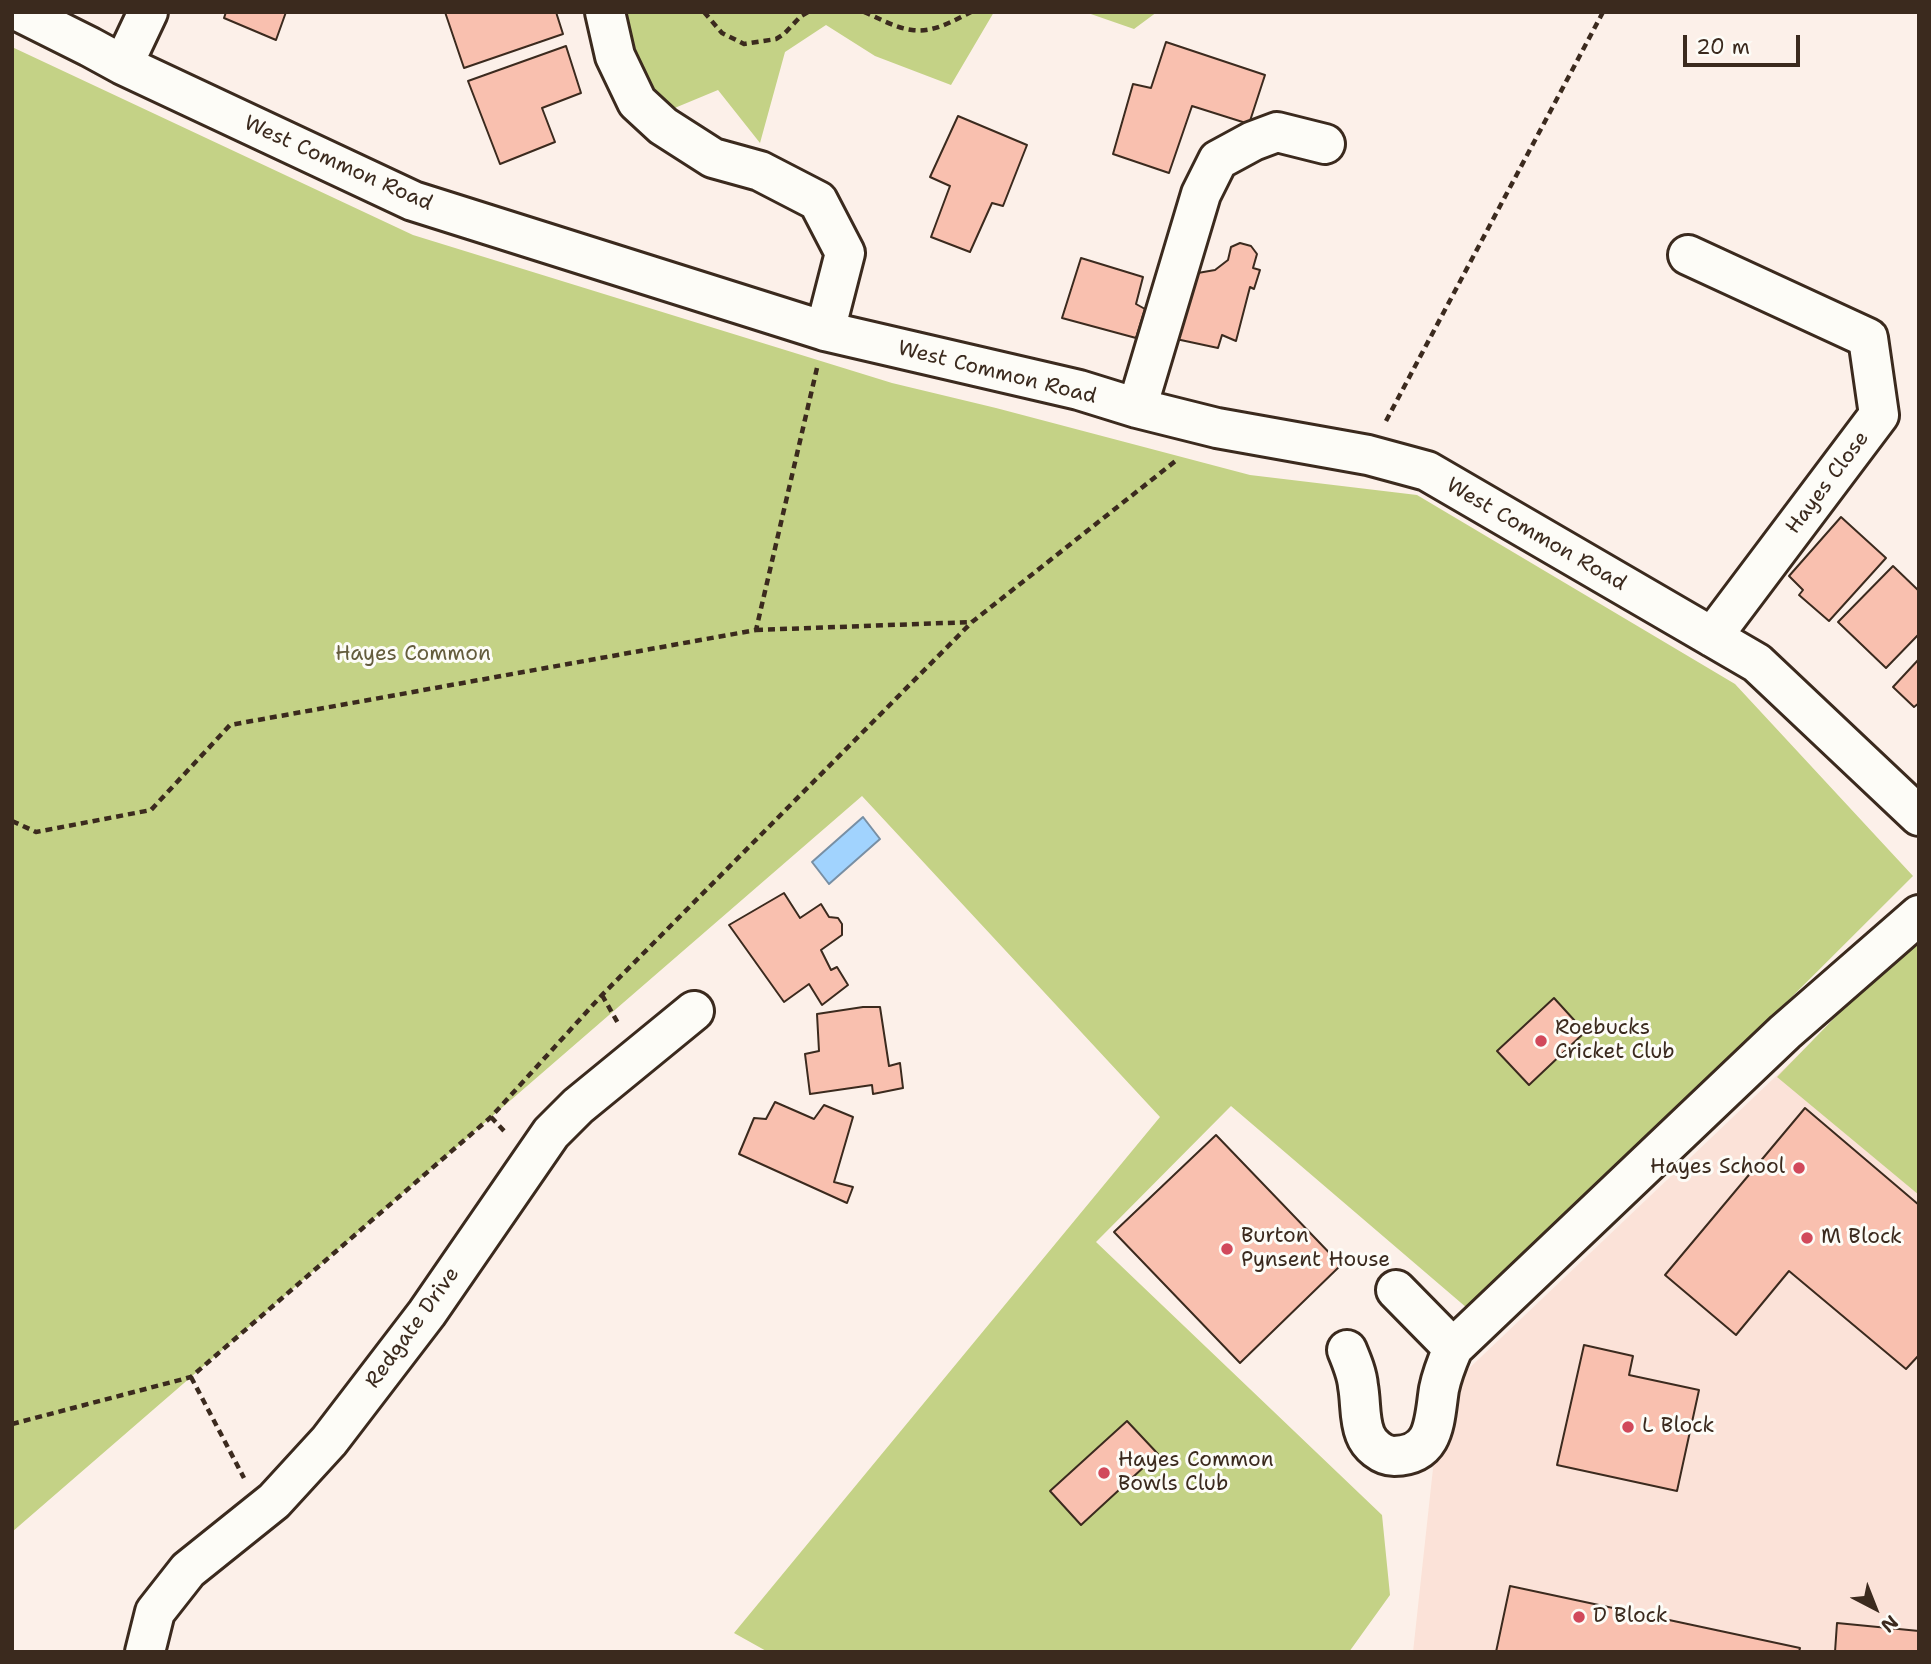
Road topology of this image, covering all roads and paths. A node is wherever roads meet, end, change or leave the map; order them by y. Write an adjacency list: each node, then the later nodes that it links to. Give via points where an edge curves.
1 (20, 12): 9 (street, West Common Road)
2 (148, 12): 9 (street)
3 (606, 12): 12 (street, via 615,56 637,102 663,126 713,158 760,171 818,201 845,253)
4 (704, 12): 5 (path, via 722,33 744,44 776,39)
5 (808, 12)
6 (864, 12): 7 (path, via 911,30 940,26)
7 (971, 12)
8 (1603, 12): 15 (path)
9 (123, 65): 12 (street, West Common Road, via 413,201)
10 (1325, 145): 13 (street, via 1277,132 1218,160 1200,194)
11 (1688, 255): 18 (street, Hayes Close, via 1868,338 1879,415)
12 (825, 331): 13 (street, West Common Road, via 1079,390); 17 (path)
13 (1137, 408): 14 (street, West Common Road)
14 (1217, 428): 15 (street, West Common Road); 16 (path)
15 (1368, 455): 18 (street, West Common Road, via 1427,471)
16 (972, 621): 17 (path); 26 (path, via 602,995 491,1117)
17 (756, 630): 20 (path, via 230,725 151,810 36,832)
18 (1712, 637): 19 (street, West Common Road, via 1757,663)
19 (1919, 816)
20 (12, 821)
21 (1919, 915): 24 (street, via 1785,1032)
22 (694, 1011): 28 (street, Redgate Drive, via 551,1133 427,1313 330,1441)
23 (1396, 1290): 24 (street)
24 (1453, 1348): 25 (street, via 1444,1367 1427,1442 1415,1451 1387,1456 1366,1438 1358,1383)
25 (1347, 1350)
26 (191, 1377): 27 (path); 28 (path)
27 (12, 1424)
28 (261, 1511): 29 (street, Redgate Drive, via 188,1570 155,1612)
29 (145, 1652)

